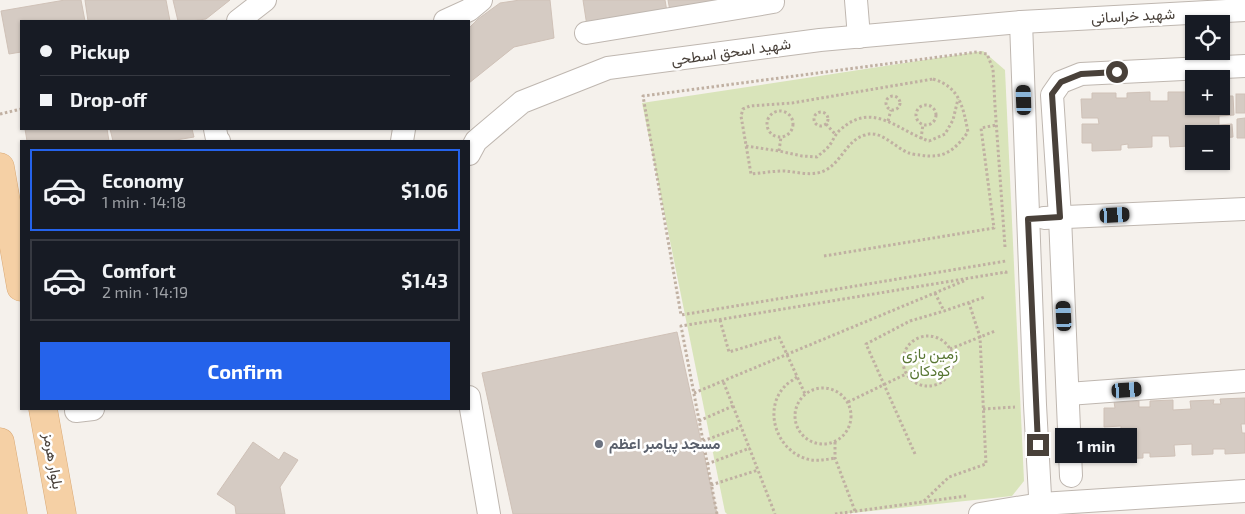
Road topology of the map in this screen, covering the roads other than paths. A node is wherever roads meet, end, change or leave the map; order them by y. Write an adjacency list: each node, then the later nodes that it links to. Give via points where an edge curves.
1 (265, 0): 6 (street)
2 (481, 0): 7 (street)
3 (856, 0): 10 (street)
4 (777, 1): 9 (street)
5 (1245, 10): 8 (street, شهید خراسانی)
6 (239, 20)
7 (447, 20)
8 (1021, 22): 10 (street, شهید اسحق اسطحی); 16 (street)
9 (586, 33)
10 (859, 37): 12 (street, شهید اسحق اسطحی, via 608,68 522,102 476,141)
11 (1245, 66): 15 (street, via 1081,74 1061,82 1052,94)
12 (470, 152)
13 (0, 168): 17 (main road)
14 (1245, 209): 15 (street)
15 (1060, 217): 16 (street); 19 (street)
16 (1028, 219): 26 (street, via 1024,406)
17 (20, 281)
18 (1245, 381): 19 (street)
19 (1068, 394): 23 (street)
20 (470, 403): 29 (street)
21 (43, 410): 28 (main road, بلوار هرمز)
22 (0, 442): 27 (main road)
23 (1071, 476)
24 (1245, 491): 26 (street)
25 (975, 505): 26 (street)
26 (1041, 509)
27 (13, 514)
28 (62, 514)
29 (489, 514)

